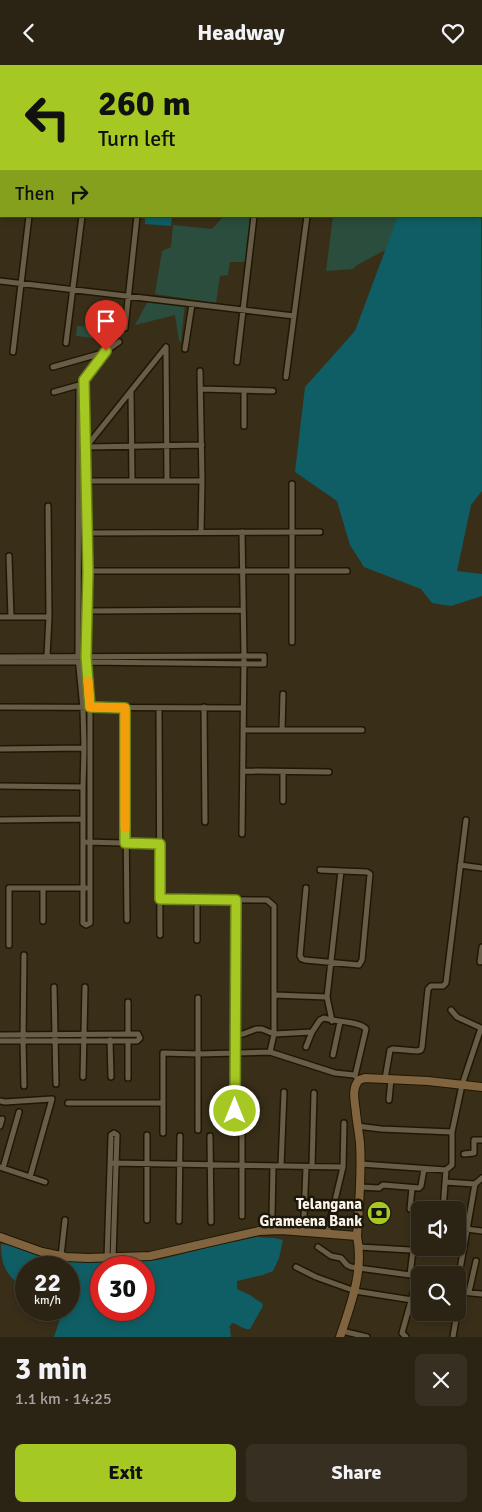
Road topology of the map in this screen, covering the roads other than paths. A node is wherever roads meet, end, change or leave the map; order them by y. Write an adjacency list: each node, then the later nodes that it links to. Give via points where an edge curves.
1 (29, 217): 7 (street)
2 (82, 217): 8 (street)
3 (137, 217): 9 (street)
4 (254, 217): 11 (street)
5 (307, 217): 12 (street)
6 (0, 281): 7 (street)
7 (22, 283): 8 (street); 18 (street)
8 (73, 290): 9 (street); 15 (street)
9 (129, 296): 10 (street); 13 (street)
10 (192, 304): 11 (street); 16 (street)
11 (244, 310): 12 (street); 19 (street)
12 (294, 317): 22 (street)
13 (125, 328)
14 (119, 342): 17 (street)
15 (66, 343)
16 (185, 349)
17 (106, 351): 20 (street); 23 (street)
18 (13, 353)
19 (237, 362)
20 (53, 367)
21 (200, 371): 25 (street)
22 (286, 377)
23 (84, 380): 24 (street); 34 (street)
24 (79, 385): 29 (street); 60 (street)
25 (200, 389): 26 (street); 31 (street)
26 (244, 390): 28 (street); 30 (street)
27 (131, 391): 32 (street); 33 (street, via 166,347); 34 (street)
28 (273, 391)
29 (54, 392)
30 (244, 426)
31 (202, 445): 33 (street); 38 (street)
32 (131, 446): 33 (street); 34 (street); 36 (street)
33 (167, 446): 37 (street)
34 (86, 447): 35 (street)
35 (87, 481): 36 (street); 45 (street)
36 (132, 481): 37 (street)
37 (167, 481): 38 (street)
38 (202, 481): 41 (street)
39 (292, 483): 43 (street)
40 (48, 506): 55 (street)
41 (201, 532): 42 (street); 45 (street)
42 (242, 532): 43 (street); 48 (street)
43 (292, 532): 44 (street); 49 (street)
44 (320, 532)
45 (88, 533): 47 (street)
46 (10, 556): 54 (street)
47 (88, 571): 48 (street); 52 (street)
48 (242, 571): 49 (street); 51 (street)
49 (292, 571): 50 (street); 56 (street)
50 (347, 571)
51 (243, 610): 52 (street); 58 (street)
52 (88, 611): 61 (street)
53 (0, 617): 54 (street)
54 (11, 617): 55 (street)
55 (49, 617): 57 (street)
56 (292, 642)
57 (47, 656): 59 (street); 60 (street)
58 (244, 656): 61 (street); 63 (street); 63 (street, via 264,656 264,664)
59 (0, 657)
60 (78, 659): 61 (street); 62 (street); 68 (street)
61 (86, 659): 63 (street); 66 (street)
62 (0, 662)
63 (244, 663): 71 (street)
64 (283, 694): 73 (street)
65 (0, 707): 68 (street)
66 (90, 707): 68 (street); 69 (street); 88 (street)
67 (204, 707): 70 (street); 71 (street); 86 (street)
68 (83, 708): 75 (street)
69 (125, 708): 70 (street); 89 (street)
70 (159, 708): 90 (street)
71 (243, 708): 72 (street)
72 (244, 730): 73 (street); 77 (street)
73 (282, 730): 74 (street)
74 (362, 730)
75 (84, 748): 76 (street); 81 (street)
76 (0, 749)
77 (244, 771): 78 (street); 87 (street)
78 (283, 771): 79 (street); 82 (street)
79 (329, 772)
80 (0, 785): 81 (street)
81 (82, 787): 83 (street)
82 (283, 801)
83 (82, 819): 84 (street); 88 (street)
84 (0, 820)
85 (466, 820): 91 (street)
86 (204, 822)
87 (242, 834)
88 (86, 842): 89 (street); 95 (street)
89 (125, 843): 90 (street); 101 (street)
90 (160, 844): 98 (street)
91 (460, 865): 92 (street); 139 (street, via 446,983 428,989 421,1050 390,1051)
92 (482, 868)
93 (320, 870): 94 (street)
94 (341, 871): 109 (street); 109 (street, via 370,874 362,963)
95 (86, 888): 95 (street, via 90,923 86,925 83,923); 97 (street)
96 (306, 888): 109 (street, via 300,956 305,960)
97 (43, 889): 102 (street); 105 (street, via 9,888)
98 (160, 899): 99 (street); 103 (street)
99 (197, 899): 100 (street); 104 (street)
100 (236, 900): 112 (street, via 267,900 274,906); 123 (street)
101 (127, 920)
102 (43, 921)
103 (160, 935)
104 (197, 940)
105 (9, 945)
106 (482, 947): 108 (street)
107 (24, 955): 125 (street)
108 (480, 962)
109 (331, 963): 113 (street)
110 (54, 987): 126 (street)
111 (85, 987): 127 (street)
112 (274, 995): 113 (street); 121 (street)
113 (327, 997): 117 (street)
114 (198, 999): 133 (street)
115 (128, 1002): 124 (street)
116 (451, 1010): 119 (street, via 457,1017)
117 (332, 1021): 118 (street); 120 (street, via 322,1019)
118 (340, 1022): 134 (street); 137 (street, via 362,1025 366,1029)
119 (482, 1027): 142 (street)
120 (312, 1033): 121 (street); 130 (street)
121 (274, 1034): 123 (street, via 256,1029); 132 (street)
122 (0, 1035): 125 (street)
123 (235, 1035): 131 (street)
124 (128, 1037): 127 (street); 129 (street); 138 (street)
125 (23, 1038): 126 (street); 128 (street); 141 (street)
126 (54, 1038): 127 (street); 140 (street)
127 (84, 1038): 129 (street); 135 (street)
128 (0, 1041)
129 (110, 1041): 136 (street)
130 (306, 1047)
131 (235, 1052): 132 (street); 133 (street); 156 (street)
132 (270, 1053): 137 (street)
133 (198, 1054): 149 (street, via 163,1053); 155 (street)
134 (333, 1055)
135 (84, 1077)
136 (111, 1077)
137 (357, 1077): 139 (main road); 154 (main road, via 354,1088)
138 (128, 1078)
139 (388, 1079): 142 (main road); 146 (street)
140 (56, 1084)
141 (24, 1085)
142 (462, 1085): 143 (main road); 157 (street)
143 (482, 1087)
144 (284, 1092): 171 (street)
145 (314, 1093): 172 (street)
146 (389, 1100)
147 (0, 1101): 177 (street, via 52,1099)
148 (68, 1103): 149 (street)
149 (162, 1103): 158 (street)
150 (19, 1112): 174 (street)
151 (2, 1119): 153 (street)
152 (344, 1123): 173 (street)
153 (0, 1126)
154 (357, 1126): 157 (street); 170 (main road)
155 (198, 1130)
156 (235, 1130)
157 (452, 1132): 176 (street, via 452,1165)
158 (163, 1133)
159 (147, 1135): 165 (street)
160 (242, 1135): 168 (street)
161 (180, 1136): 166 (street)
162 (210, 1136): 167 (street)
163 (482, 1140): 164 (street, via 474,1140 474,1153)
164 (464, 1154)
165 (147, 1163): 166 (street); 190 (street); 202 (street, via 113,1163)
166 (179, 1164): 167 (street); 191 (street)
167 (209, 1164): 168 (street); 192 (street)
168 (241, 1165): 169 (street); 186 (street)
169 (273, 1165): 171 (street); 187 (street)
170 (361, 1165): 175 (street); 182 (main road)
171 (281, 1166): 172 (street)
172 (309, 1167): 173 (street); 188 (street)
173 (343, 1167): 195 (street)
174 (1, 1168): 177 (street)
175 (424, 1169): 176 (street); 183 (street, via 421,1187)
176 (446, 1170): 180 (street)
177 (30, 1177): 179 (street)
178 (482, 1178): 181 (street)
179 (45, 1182)
180 (445, 1182): 181 (street); 184 (street)
181 (476, 1184): 193 (street)
182 (360, 1187): 183 (street); 196 (main road)
183 (412, 1188): 185 (street)
184 (443, 1201)
185 (410, 1209)
186 (242, 1216)
187 (272, 1216)
188 (304, 1217)
189 (65, 1220): 201 (street)
190 (147, 1221)
191 (179, 1221)
192 (211, 1222)
193 (468, 1229): 194 (street); 206 (street)
194 (482, 1231)
195 (328, 1234): 196 (main road); 203 (main road, via 259,1231)
196 (357, 1236): 199 (main road)
197 (0, 1237): 201 (main road)
198 (318, 1247): 208 (street, via 331,1256 340,1257 347,1265)
199 (359, 1247): 200 (street); 208 (main road)
200 (411, 1250)
201 (61, 1256)
202 (110, 1256)
203 (150, 1256)
204 (413, 1256): 209 (street)
205 (476, 1261): 211 (street)
206 (461, 1266)
207 (296, 1267): 210 (street)
208 (359, 1268): 209 (street); 210 (main road)
209 (410, 1275)
210 (355, 1291): 213 (street); 216 (main road)
211 (469, 1292): 212 (street)
212 (482, 1294)
213 (411, 1300)
214 (411, 1303): 218 (street, via 402,1333)
215 (456, 1321): 219 (street)
216 (341, 1334): 217 (street)
217 (367, 1337)
218 (406, 1337)
219 (453, 1337)

